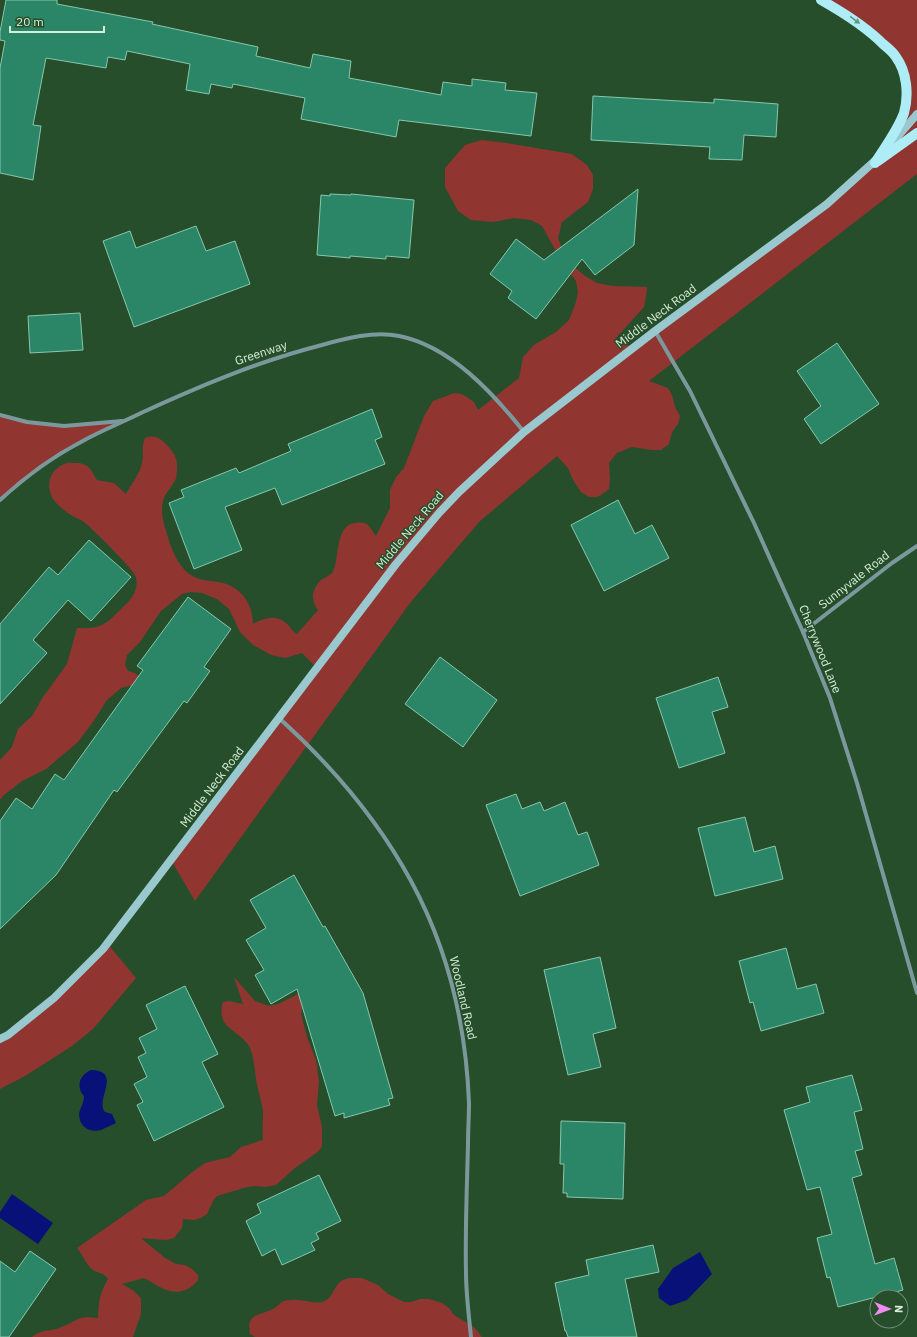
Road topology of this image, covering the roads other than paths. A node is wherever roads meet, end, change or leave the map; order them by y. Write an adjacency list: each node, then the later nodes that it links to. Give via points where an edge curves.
1 (821, 0): 4 (main road, one-way to 4, via 872,33 896,56 903,69 906,83 904,112)
2 (917, 114): 4 (main road, Middle Neck Road)
3 (917, 133): 4 (main road)
4 (875, 163): 5 (main road, Middle Neck Road, via 827,204)
5 (655, 331): 8 (main road, Middle Neck Road); 11 (street, Cherrywood Lane, via 690,391)
6 (0, 415): 7 (street, via 27,422 64,426)
7 (126, 420): 8 (street, Greenway, via 239,370 347,338 384,334 414,340 455,362 491,394); 9 (street, Greenway, via 80,442 45,464)
8 (524, 432): 12 (main road, Middle Neck Road, via 459,492 434,519 396,564)
9 (0, 500)
10 (917, 546): 11 (street, Sunnyvale Road)
11 (803, 632): 13 (street, Cherrywood Lane, via 830,698 857,783)
12 (279, 718): 14 (main road, Middle Neck Road, via 103,949 54,998); 15 (street, Woodland Road, via 330,769 385,838 424,908 451,981 465,1053 469,1103 466,1274)
13 (917, 993)
14 (0, 1039)
15 (471, 1337)

